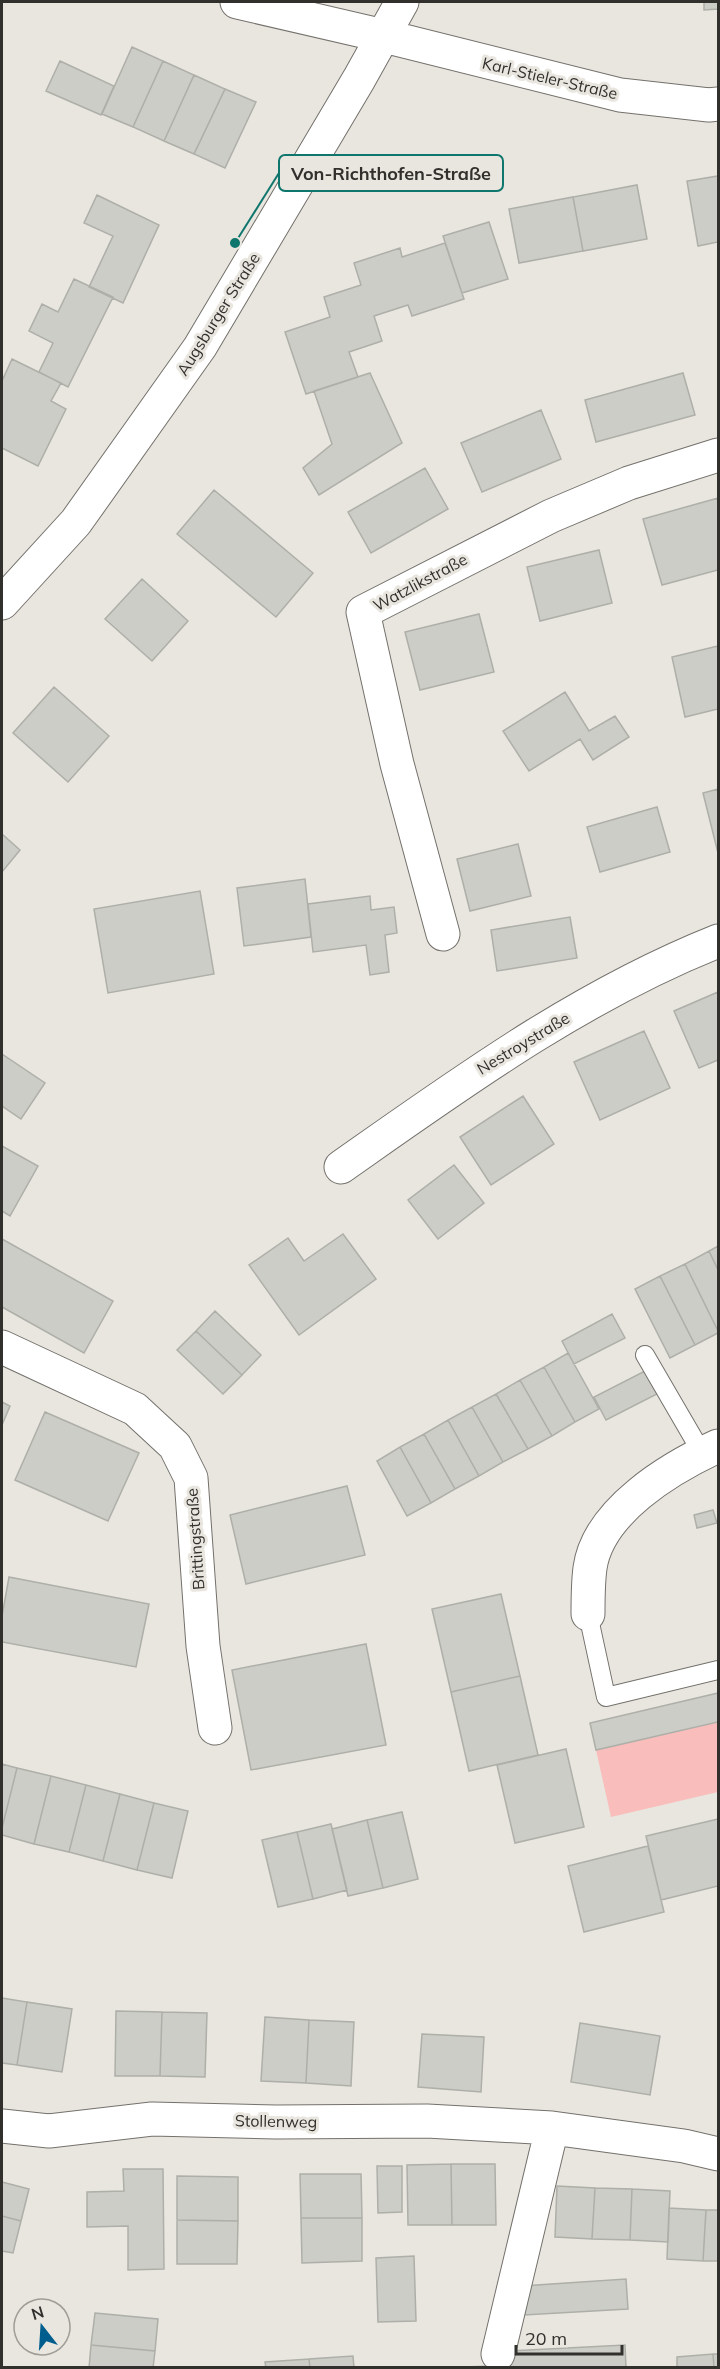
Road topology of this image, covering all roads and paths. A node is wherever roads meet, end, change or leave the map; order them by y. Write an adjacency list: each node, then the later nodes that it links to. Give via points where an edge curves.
1 (237, 2): 3 (street, Karl-Stieler-Straße)
2 (402, 2): 3 (street, Augsburger Straße)
3 (384, 36): 4 (street, Karl-Stieler-Straße, via 620,95); 6 (street, Augsburger Straße, via 200,347 76,522)
4 (718, 104)
5 (718, 455): 7 (street, Watzlikstraße, via 629,483 551,516 363,612 397,764)
6 (2, 603)
7 (443, 934)
8 (718, 940): 9 (street, Nestroystraße, via 533,1036)
9 (341, 1167)
10 (2, 1347): 15 (street, Brittingstraße, via 135,1409 175,1446 191,1479 203,1646)
11 (645, 1355): 12 (lane)
12 (710, 1450): 13 (street, via 654,1481 606,1526 590,1566)
13 (588, 1614): 14 (lane, via 606,1696)
14 (718, 1670)
15 (215, 1728)
16 (2, 2126): 17 (street, Stollenweg, via 49,2131 152,2119 427,2121)
17 (552, 2128): 18 (street, Stollenweg); 19 (street)
18 (718, 2154)
19 (498, 2354)

